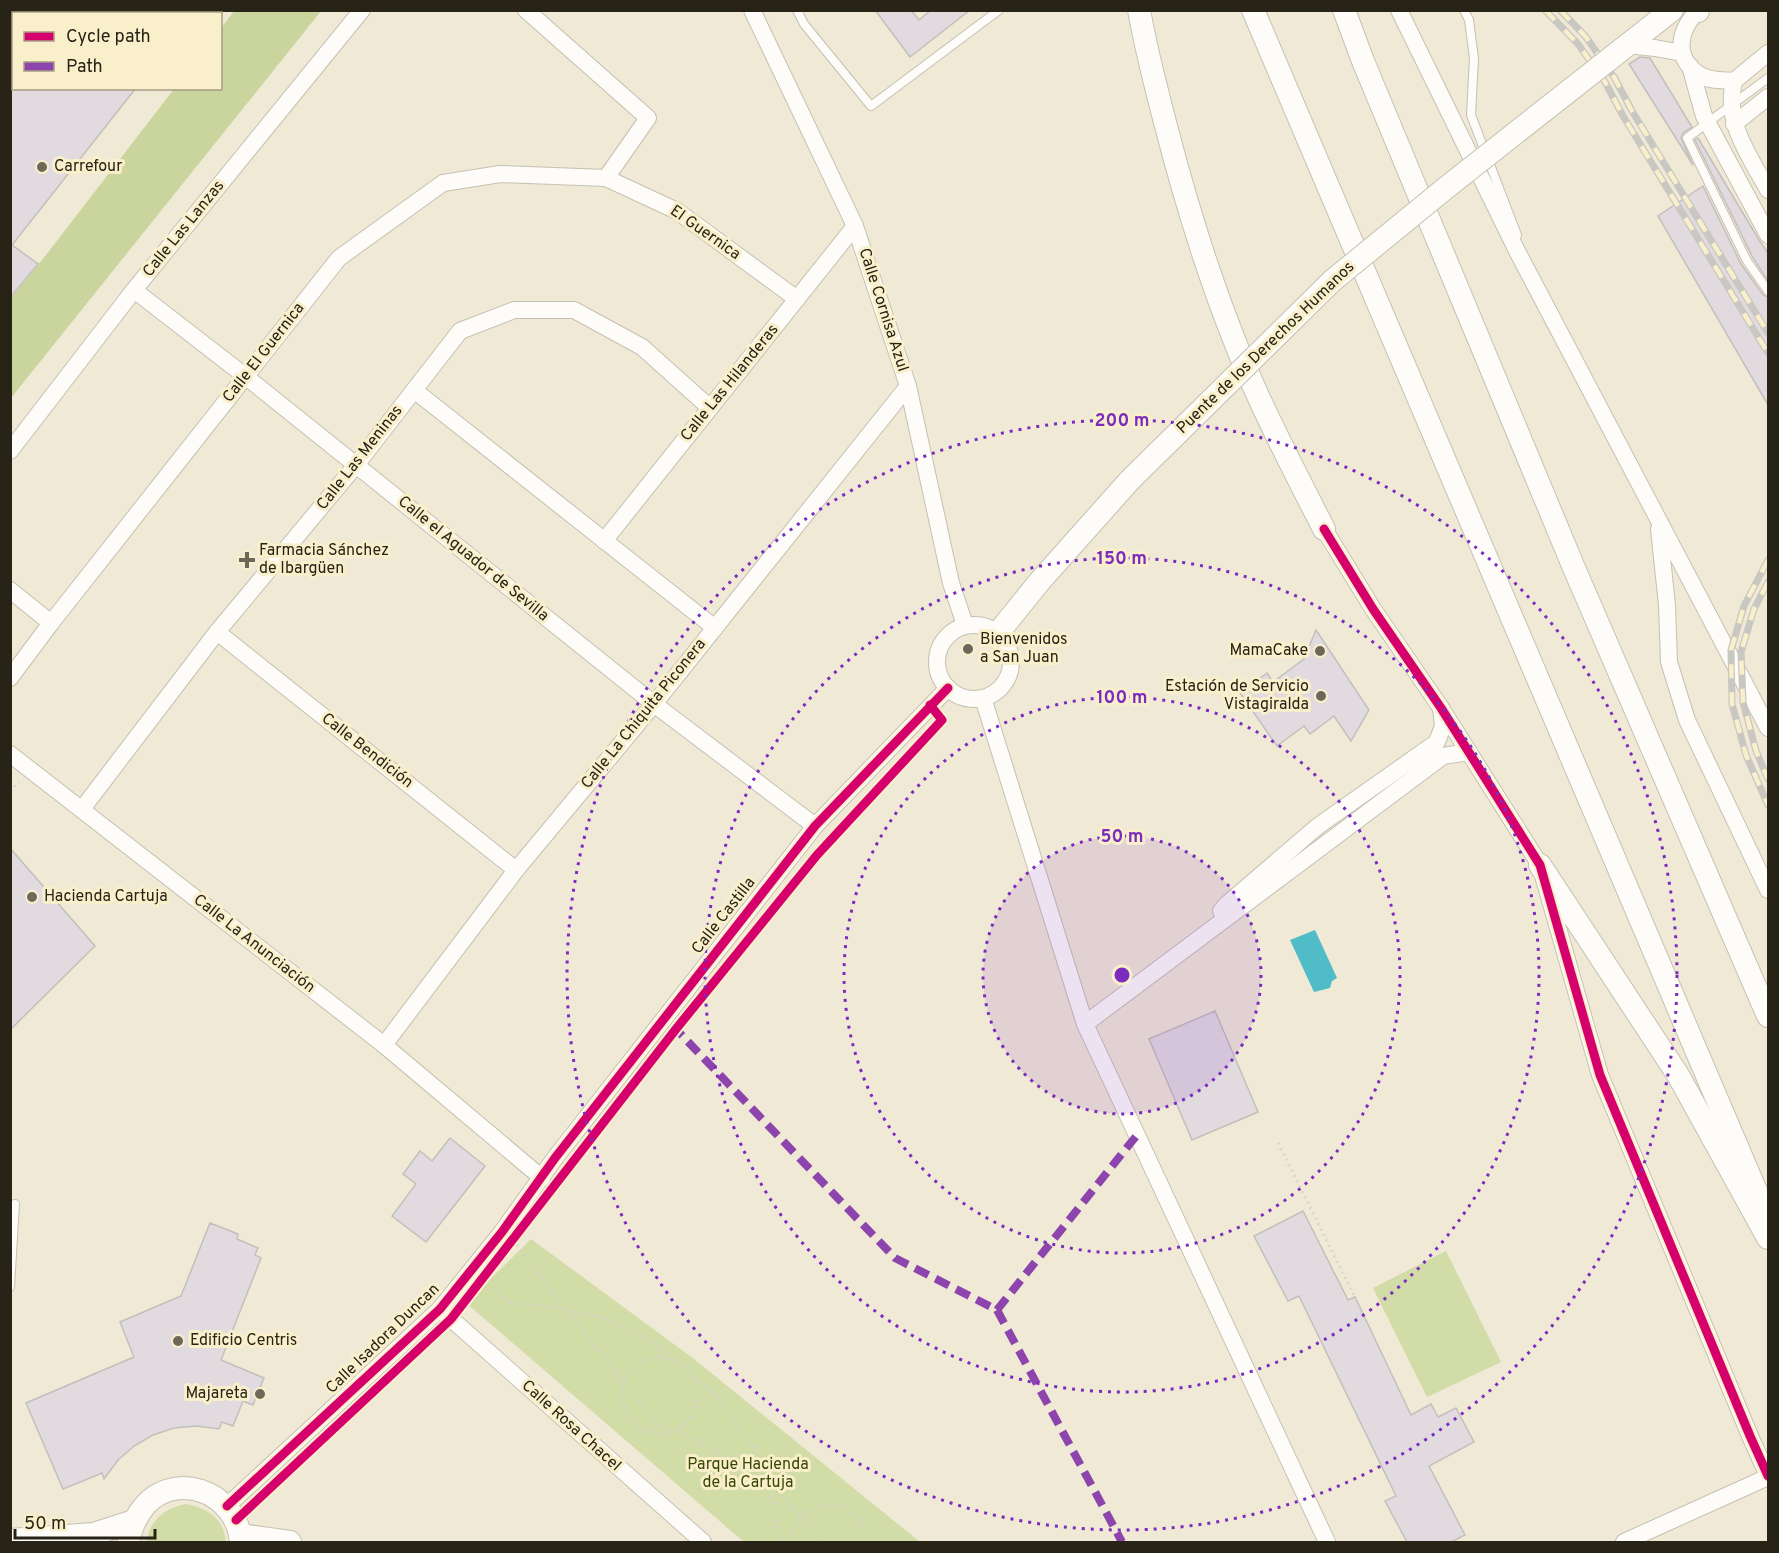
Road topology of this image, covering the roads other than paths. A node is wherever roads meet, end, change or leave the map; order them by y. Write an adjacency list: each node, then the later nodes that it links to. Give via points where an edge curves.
1 (362, 10): 23 (street, Calle Las Lanzas)
2 (526, 10): 19 (street, via 648,118)
3 (753, 10): 21 (street, Calle Cornisa Azul)
4 (797, 10): 5 (lane, via 804,24 871,106)
5 (999, 10)
6 (1138, 10): 34 (main road, via 1183,191 1205,261 1258,398)
7 (1253, 10): 61 (main road)
8 (1344, 10): 56 (main road, via 1574,568)
9 (1399, 10): 25 (street)
10 (1464, 10): 25 (lane, via 1474,58 1471,115)
11 (1692, 12): 12 (main road); 14 (street, via 1681,36)
12 (1624, 47): 14 (street, via 1655,48); 41 (main road, Puente de los Derechos Humanos, bridge, via 1332,281 1130,480)
13 (1768, 53): 16 (street)
14 (1686, 60): 16 (street, via 1702,77); 22 (street, via 1704,116)
15 (1768, 78): 24 (lane, via 1688,138 1747,261)
16 (1734, 81): 18 (street, via 1730,95)
17 (1768, 97): 18 (street)
18 (1734, 124): 20 (street)
19 (606, 178): 26 (street, El Guernica, via 677,212); 27 (street, Calle El Guernica, via 500,174 443,183 339,258)
20 (1768, 190)
21 (855, 226): 26 (street, Calle Las Hilanderas); 28 (street, Calle Cornisa Azul)
22 (1768, 235)
23 (134, 290): 27 (street, Calle el Aguador de Sevilla); 31 (street, Calle Las Lanzas)
24 (1768, 291)
25 (1540, 295): 33 (street)
26 (797, 299): 30 (street, Calle Las Hilanderas)
27 (245, 376): 32 (street, Calle el Aguador de Sevilla); 37 (street, Calle El Guernica)
28 (908, 386): 38 (street, Calle Cornisa Azul, via 951,583); 39 (street, Calle La Chiquita Piconera)
29 (414, 390): 30 (street, Calle Las Meninas, via 460,331 514,310 574,310 642,347); 32 (street, Calle Las Meninas); 35 (street)
30 (710, 408): 35 (street, Calle Las Hilanderas)
31 (10, 451)
32 (356, 465): 40 (street, Calle Las Meninas); 45 (street, Calle el Aguador de Sevilla)
33 (1658, 521): 47 (street); 54 (street, via 1670,662 1687,720)
34 (1324, 529): 46 (street)
35 (604, 541): 39 (street)
36 (10, 590): 37 (street)
37 (51, 623): 42 (street, Calle El Guernica)
38 (965, 626): 41 (street, via 977,624); 43 (street, via 954,630 939,648 938,670)
39 (715, 628): 45 (street, Calle La Chiquita Piconera)
40 (217, 632): 50 (street, Calle Las Meninas); 53 (street, Calle Bendición)
41 (998, 633): 44 (street, via 1010,652 1009,675 994,693)
42 (10, 678)
43 (948, 688): 44 (street, via 964,698); 51 (street, Calle Castilla)
44 (983, 698): 57 (street)
45 (654, 704): 51 (street, Calle el Aguador de Sevilla); 53 (street, Calle La Chiquita Piconera)
46 (1441, 708): 48 (street); 55 (street, via 1443,726 1437,742 1318,826 1227,904)
47 (1768, 728)
48 (1468, 752): 52 (street); 55 (street, via 1443,756)
49 (10, 754): 50 (street, Calle La Anunciación)
50 (82, 809): 58 (street, Calle La Anunciación)
51 (815, 826): 59 (street, Calle Castilla)
52 (1540, 865): 62 (main road, via 1678,1075); 65 (street, via 1600,1075)
53 (516, 870): 58 (street, Calle La Chiquita Piconera)
54 (1768, 890)
55 (1195, 941): 57 (street)
56 (1768, 1016)
57 (1085, 1024): 72 (street)
58 (384, 1045): 59 (street, Calle La Anunciación)
59 (542, 1178): 64 (street, Calle Isadora Duncan)
60 (15, 1204): 63 (lane)
61 (1768, 1219)
62 (1768, 1238)
63 (10, 1287)
64 (440, 1309): 66 (street, Calle Isadora Duncan); 71 (street, Calle Rosa Chacel)
65 (1768, 1477): 73 (street)
66 (226, 1506): 67 (main road, via 195,1489 176,1489 144,1506); 68 (main road, via 236,1520)
67 (132, 1532): 69 (main road)
68 (241, 1539): 70 (main road)
69 (10, 1540)
70 (290, 1542)
71 (703, 1542)
72 (1327, 1542)
73 (1624, 1542)

